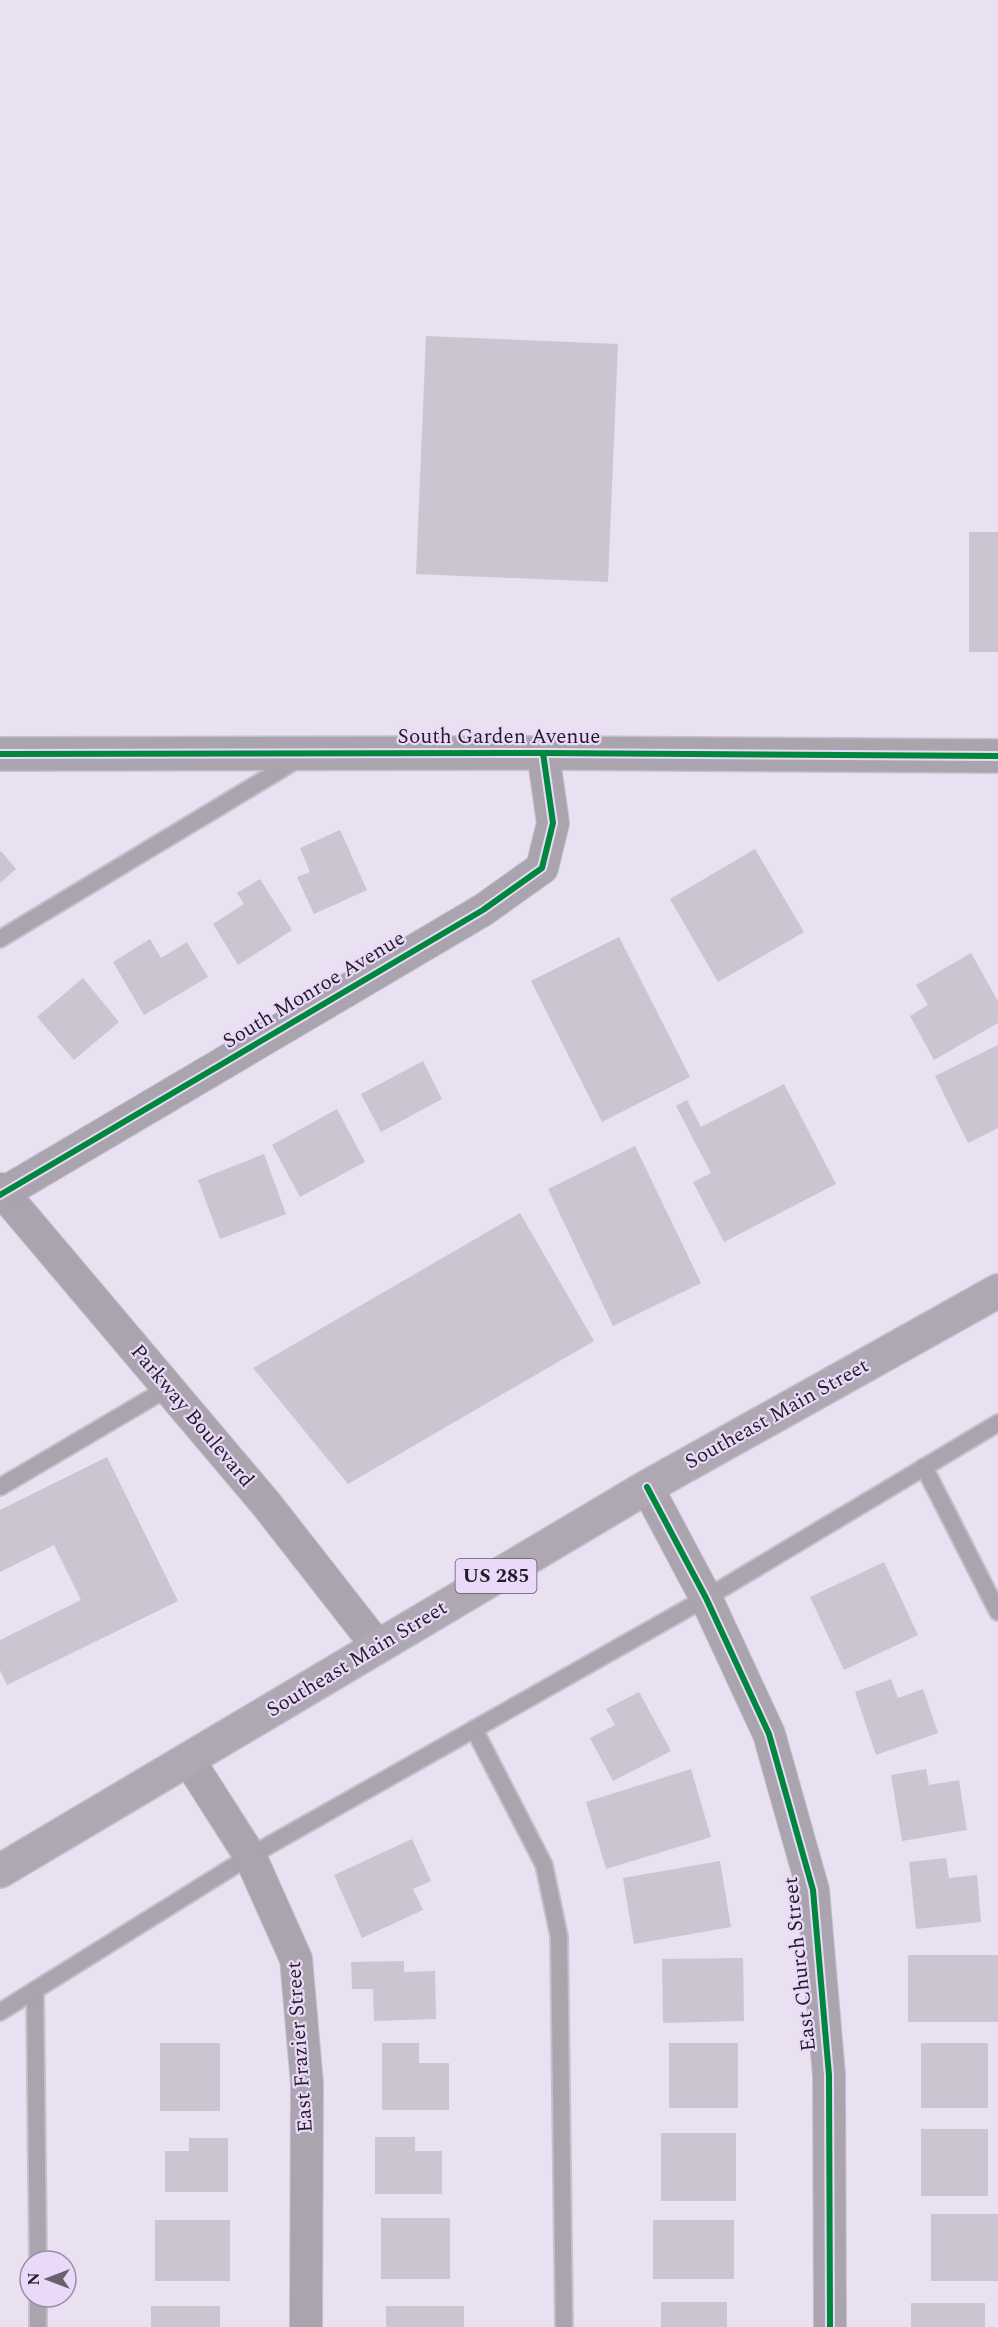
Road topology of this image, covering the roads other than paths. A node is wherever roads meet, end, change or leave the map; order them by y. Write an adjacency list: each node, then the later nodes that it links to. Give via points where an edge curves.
1 (308, 753): 2 (street, South Garden Avenue); 3 (street, South Garden Avenue); 5 (lane)
2 (543, 753): 4 (street, South Garden Avenue); 6 (street, South Monroe Avenue, via 553,823 542,868 483,910)
3 (0, 754)
4 (998, 756)
5 (0, 939)
6 (1, 1192): 8 (street, Parkway Boulevard)
7 (998, 1291): 12 (main road, Southeast Main Street / US 285)
8 (168, 1388): 11 (lane); 15 (street, Parkway Boulevard, via 267,1505)
9 (998, 1423): 10 (lane)
10 (924, 1467): 13 (lane); 14 (lane)
11 (0, 1487)
12 (647, 1487): 13 (street, East Church Street); 15 (main road, Southeast Main Street / US 285)
13 (706, 1598): 16 (lane); 27 (street, East Church Street, via 769,1734 813,1890 829,2075)
14 (998, 1612)
15 (378, 1647): 17 (main road, Southeast Main Street / US 285)
16 (474, 1730): 18 (lane); 26 (lane, via 544,1865 559,1936)
17 (188, 1759): 18 (street, East Frazier Street); 19 (main road, Southeast Main Street / US 285)
18 (250, 1856): 20 (lane); 25 (street, East Frazier Street, via 296,1959 307,2084)
19 (0, 1870)
20 (35, 1990): 21 (lane); 22 (lane)
21 (0, 2012)
22 (38, 2249)
23 (38, 2309): 24 (lane)
24 (38, 2327)
25 (306, 2327)
26 (564, 2327)
27 (830, 2327)

